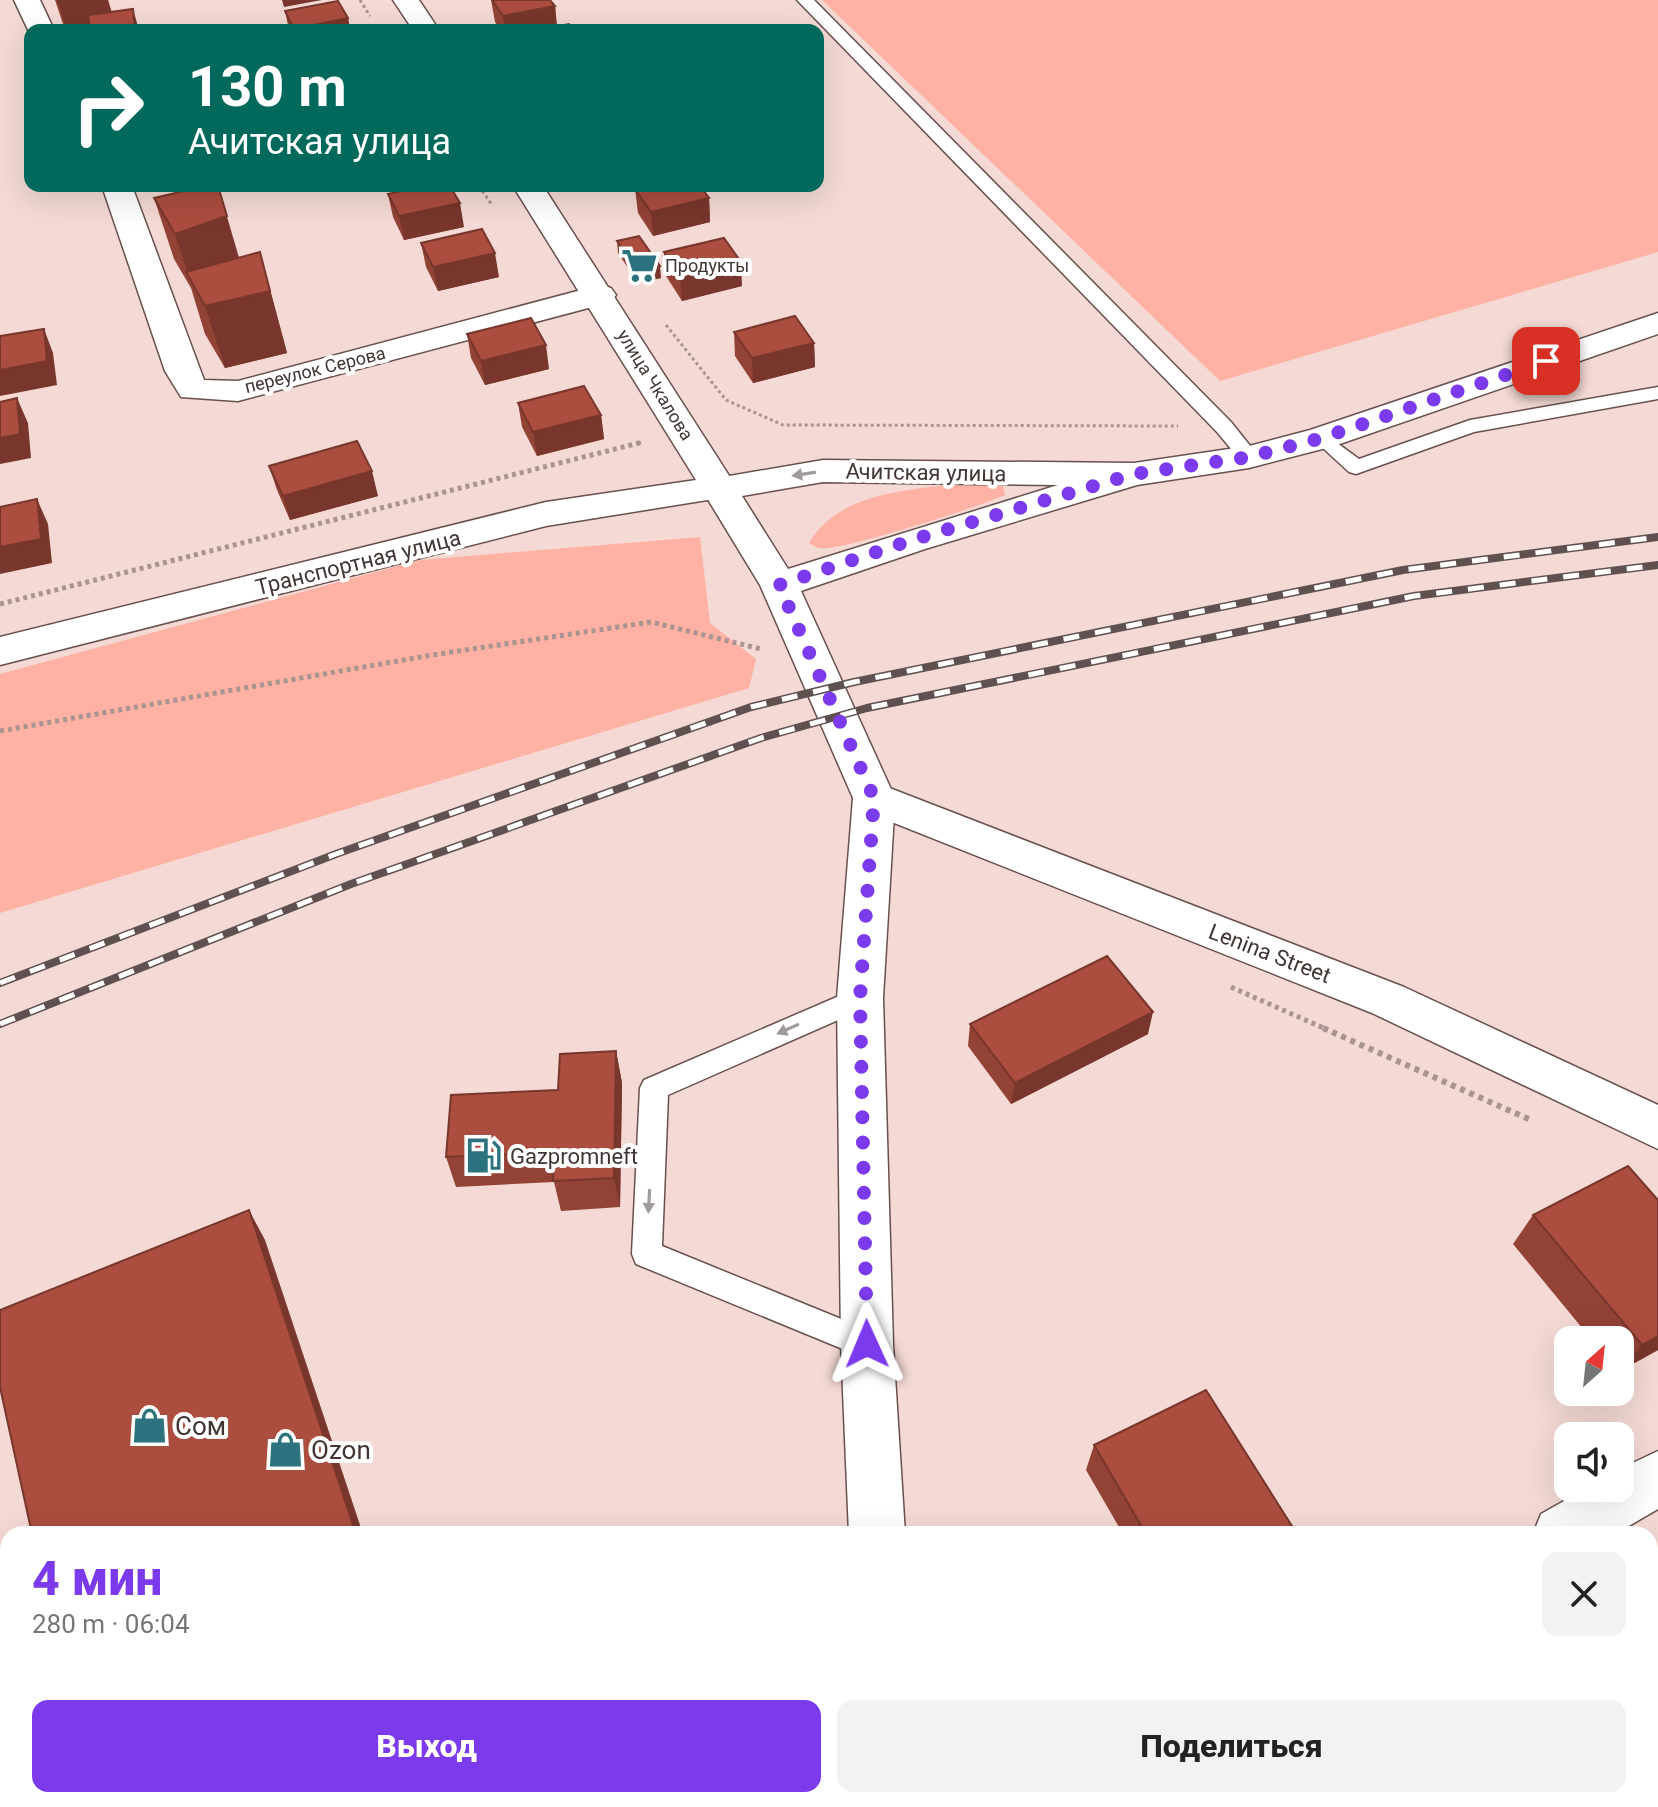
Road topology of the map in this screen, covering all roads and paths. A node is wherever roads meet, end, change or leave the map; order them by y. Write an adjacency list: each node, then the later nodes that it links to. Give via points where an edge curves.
1 (27, 0): 4 (main road)
2 (406, 0): 5 (main road)
3 (805, 0): 12 (lane)
4 (38, 24)
5 (422, 24)
6 (119, 192): 8 (main road, переулок Серова, via 193,390 238,391)
7 (532, 192): 8 (main road, улица Чкалова)
8 (600, 295): 17 (main road, улица Чкалова)
9 (657, 314): 12 (path, via 726,400 783,425)
10 (1658, 323): 13 (main road, Ачитская улица)
11 (1658, 393): 13 (lane, via 1470,426 1356,467)
12 (1224, 427): 15 (lane)
13 (1322, 438): 15 (main road, Ачитская улица)
14 (644, 441): 19 (path)
15 (1249, 457): 16 (main road, Ачитская улица)
16 (1134, 474): 17 (main road, Ачитская улица, one-way to 17, via 823,471); 18 (main road, Ачитская улица)
17 (719, 488): 18 (main road, улица Чкалова); 20 (main road, Транспортная улица, via 546,514)
18 (779, 585): 23 (main road, улица Чкалова)
19 (0, 604)
20 (0, 651)
21 (770, 651): 22 (path, via 651,622)
22 (0, 731)
23 (874, 798): 24 (main road); 25 (main road, Lenina Street, via 1388,1000)
24 (860, 998): 26 (main road); 26 (lane, one-way to 26, via 654,1088 647,1254)
25 (1658, 1128)
26 (867, 1344): 28 (main road)
27 (1658, 1478): 29 (main road)
28 (877, 1526)
29 (1575, 1526)

